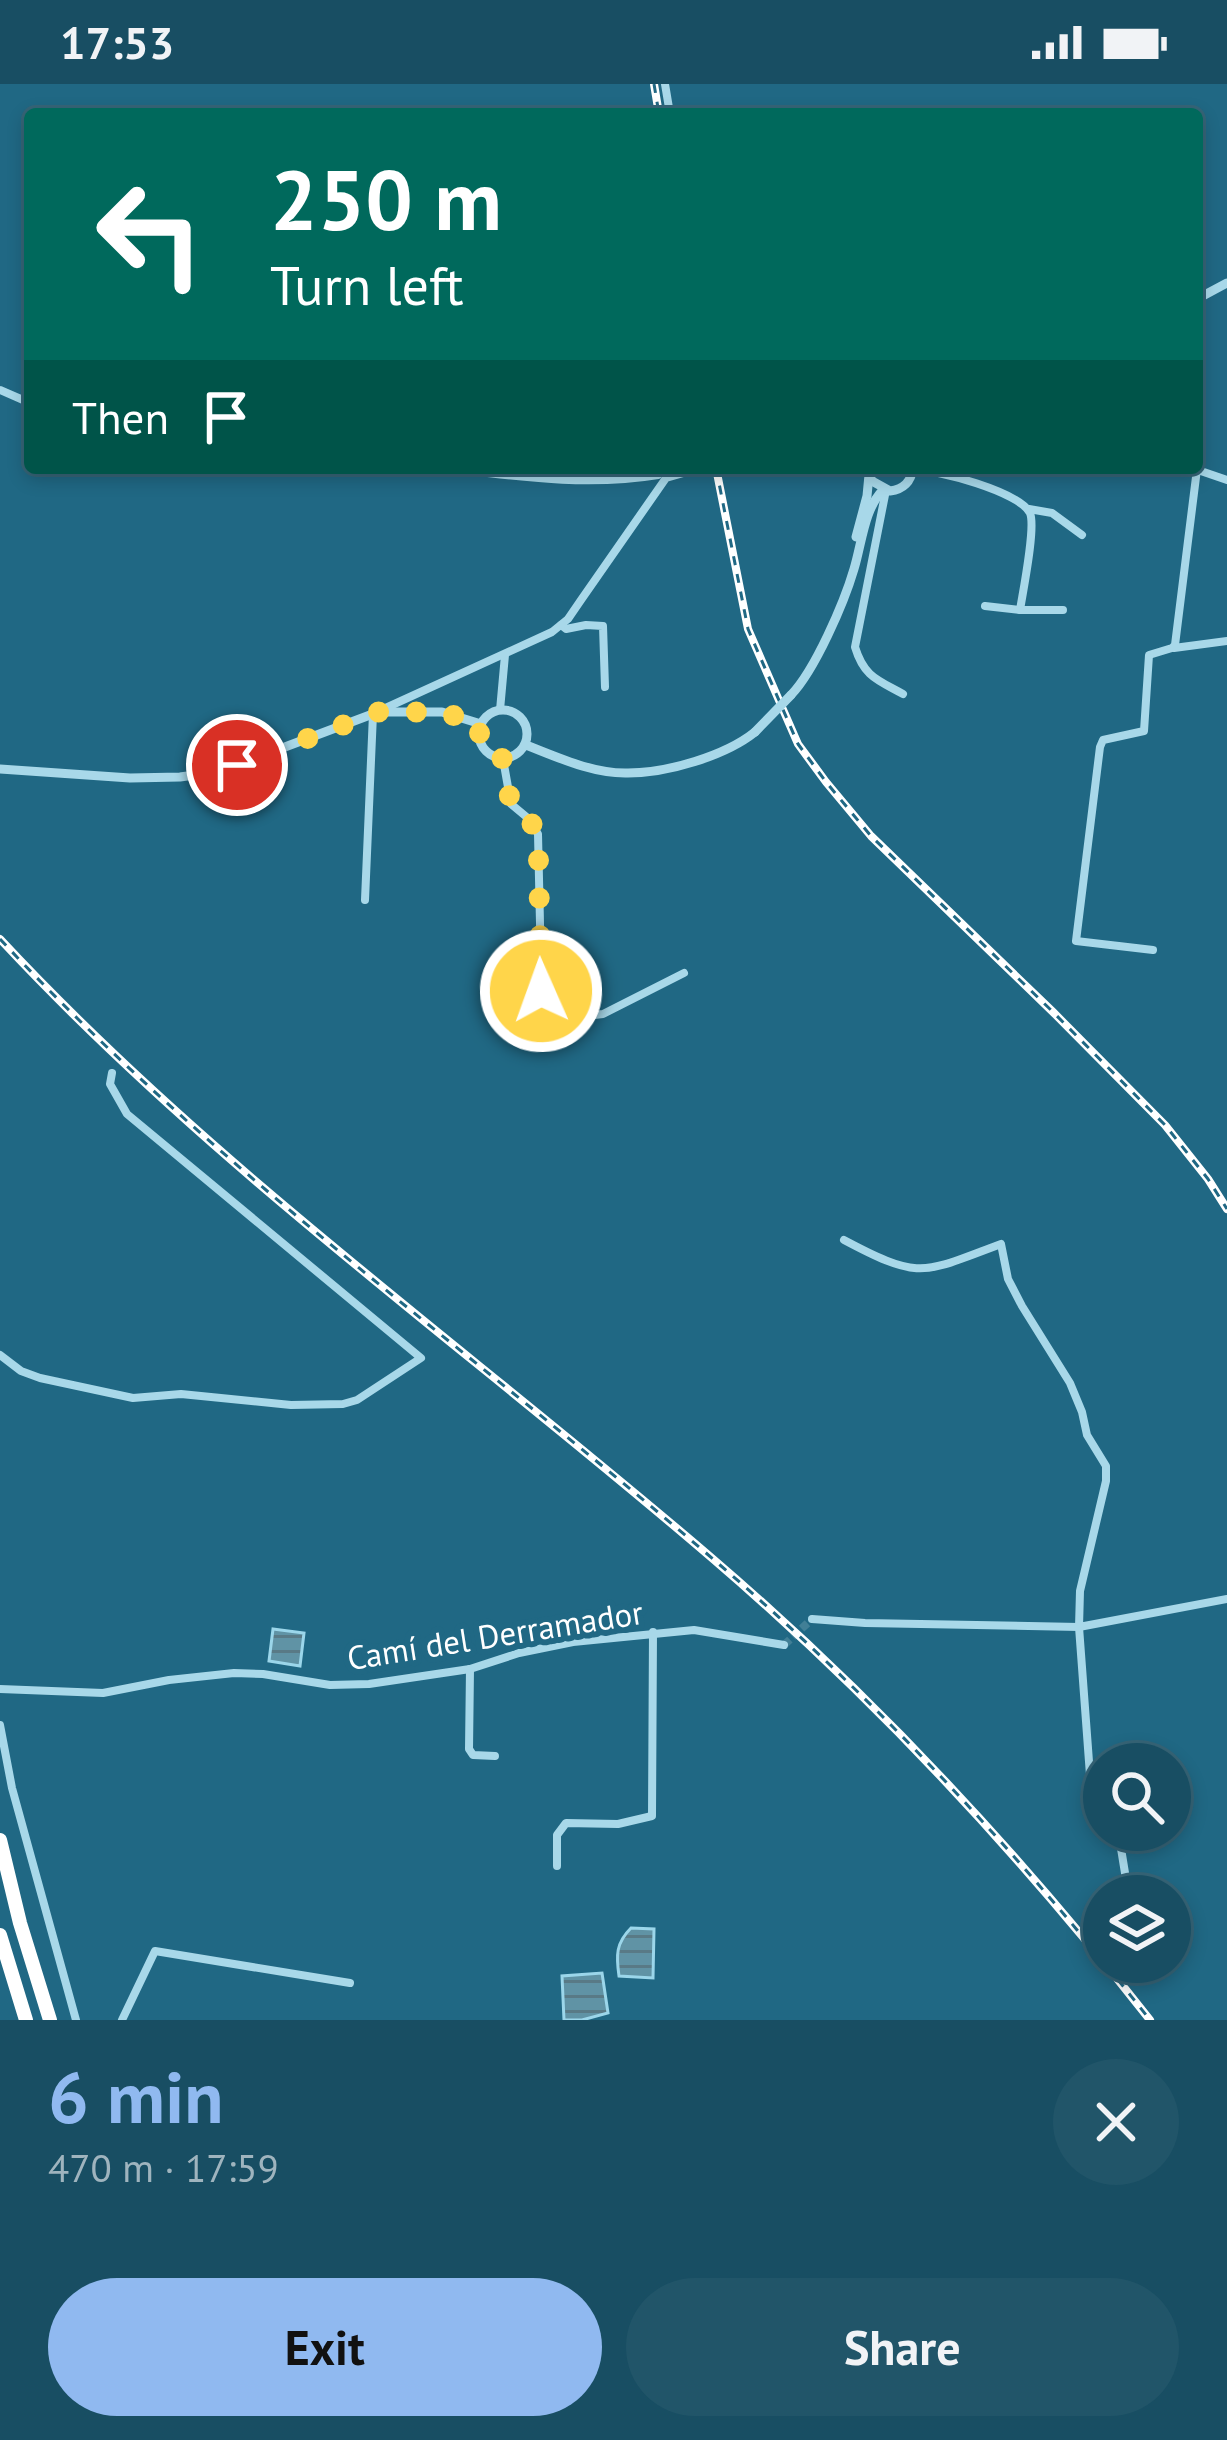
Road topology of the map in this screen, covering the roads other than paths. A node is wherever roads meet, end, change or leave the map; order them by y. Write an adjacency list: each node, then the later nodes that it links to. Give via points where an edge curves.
1 (493, 474): 7 (street)
2 (868, 474): 11 (street)
3 (870, 474): 8 (street)
4 (911, 474): 8 (street, via 903,487)
5 (940, 474): 9 (street)
6 (1194, 474): 17 (street)
7 (658, 476): 15 (street)
8 (884, 490): 11 (street); 20 (street, via 855,647 867,674)
9 (1027, 508): 10 (street, via 1052,513); 13 (street)
10 (1082, 535)
11 (846, 589): 24 (street, bridge, via 799,687 738,745 627,774)
12 (985, 606): 13 (street)
13 (1020, 610): 14 (street)
14 (1063, 610)
15 (561, 625): 18 (street); 19 (street, via 603,626)
16 (1227, 641): 17 (street)
17 (1172, 649): 28 (street, via 1149,655 1144,731 1103,740 1100,748 1076,941)
18 (505, 655): 21 (street); 22 (street)
19 (605, 688)
20 (903, 694)
21 (500, 710): 23 (street); 24 (street, via 521,717)
22 (375, 713): 23 (street, via 442,712); 26 (street, via 209,773 130,778); 27 (street)
23 (481, 724): 25 (street, via 483,748)
24 (526, 745): 25 (street)
25 (502, 758): 29 (street, via 511,804 538,834 542,1012 552,1020 603,1014)
26 (0, 769)
27 (365, 900)
28 (1153, 950)
29 (684, 973)
30 (112, 1073): 32 (street, via 127,1114 421,1358 357,1400 291,1405 181,1394 133,1398 40,1378)
31 (844, 1240): 35 (street, via 904,1269 931,1270 1001,1244 1008,1279 1070,1383 1106,1466)
32 (0, 1355)
33 (1227, 1599): 35 (street)
34 (812, 1619): 35 (street)
35 (1079, 1627): 41 (street)
36 (653, 1632): 37 (street, Camí del Derramador, via 721,1632); 38 (street, Camí del Derramador); 45 (street, via 652,1816 566,1823 556,1835)
37 (784, 1645)
38 (470, 1669): 39 (street, Camí del Derramador, via 369,1684 234,1673 103,1693); 42 (street, via 469,1749)
39 (0, 1689)
40 (0, 1725): 51 (street)
41 (1088, 1743)
42 (495, 1756)
43 (0, 1840): 50 (highway)
44 (1121, 1851): 46 (street)
45 (557, 1866)
46 (1125, 1873)
47 (0, 1935): 49 (highway)
48 (350, 1983): 52 (street, via 155,1951)
49 (26, 2020)
50 (50, 2020)
51 (76, 2020)
52 (122, 2020)

